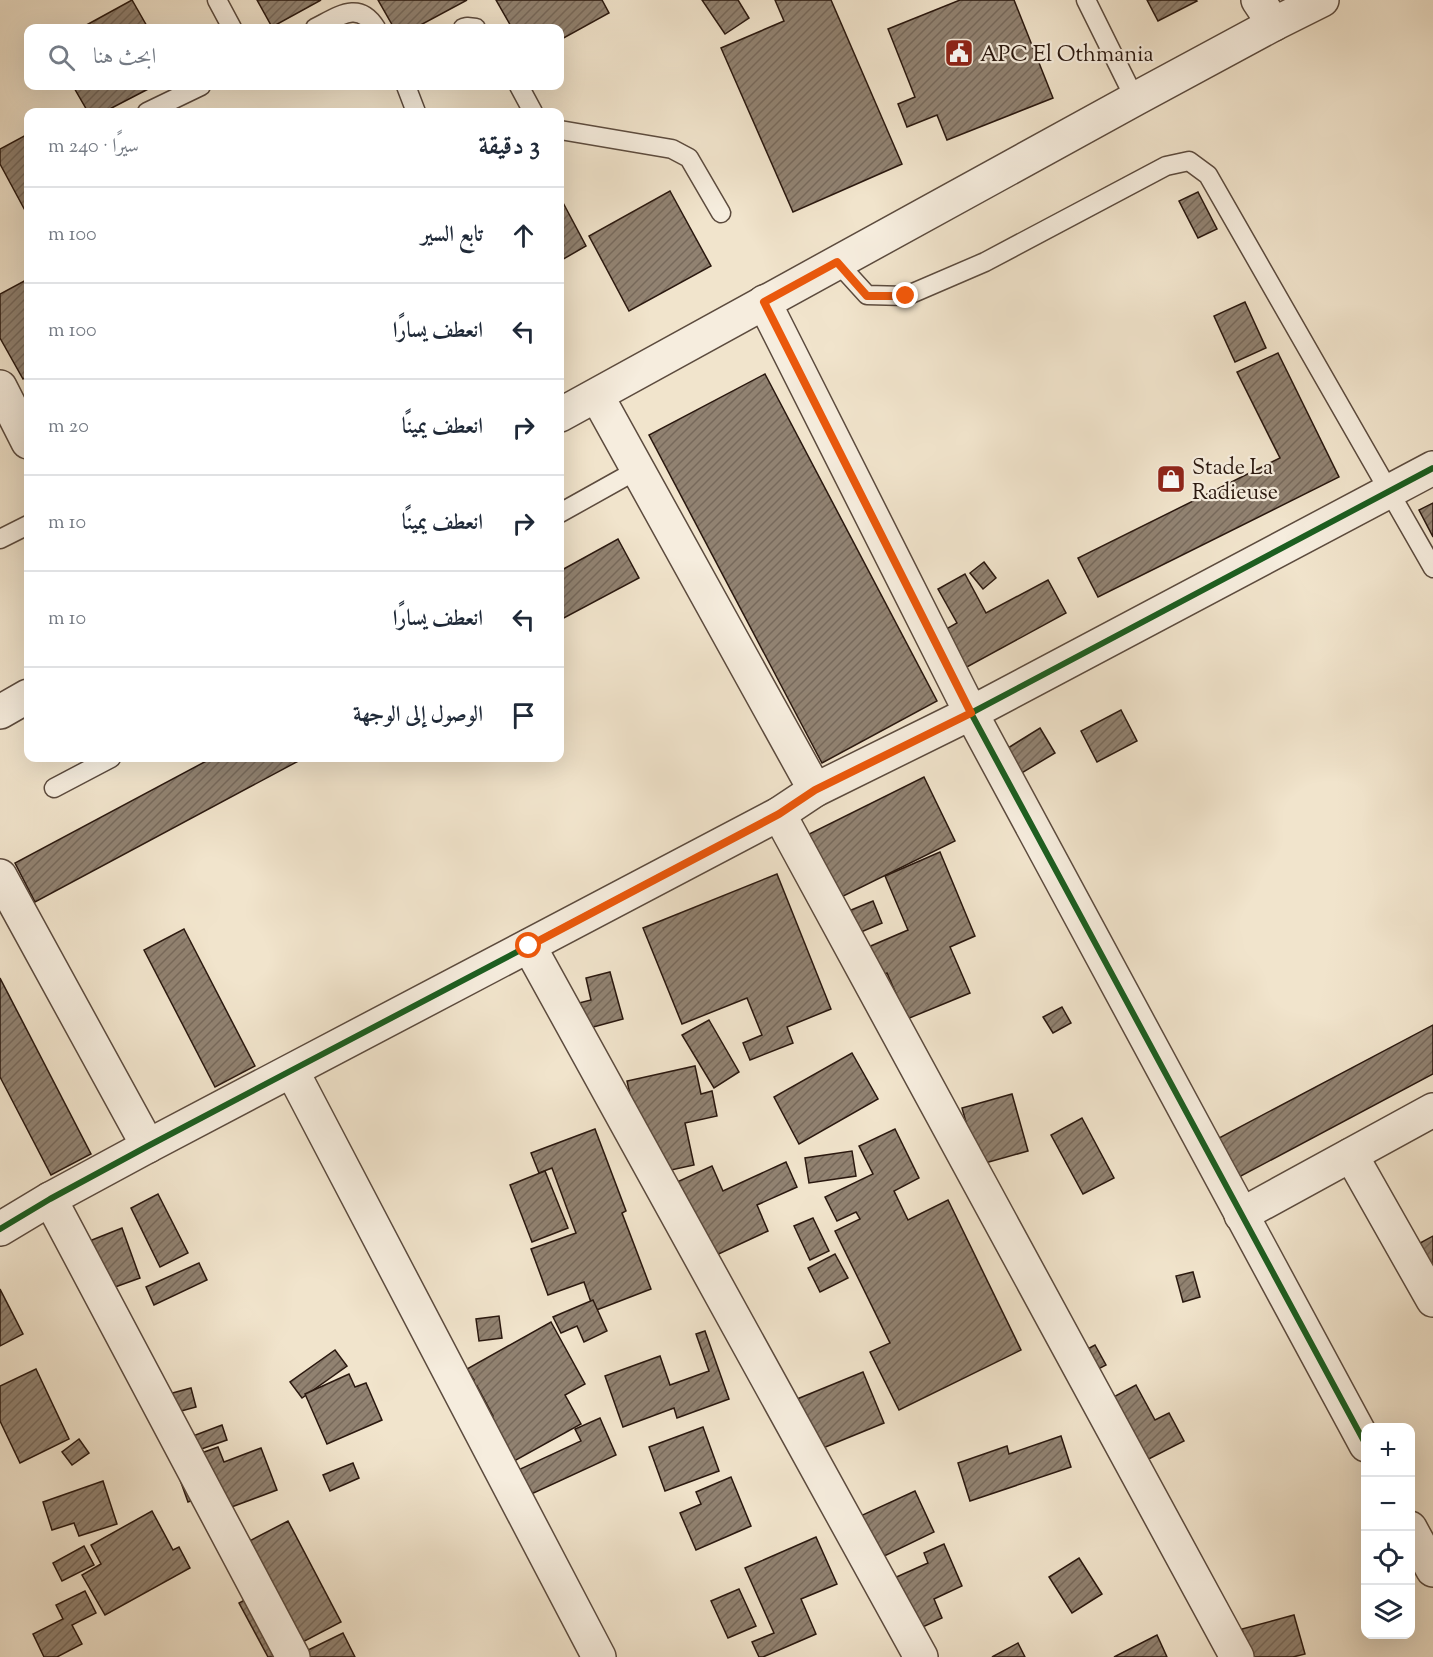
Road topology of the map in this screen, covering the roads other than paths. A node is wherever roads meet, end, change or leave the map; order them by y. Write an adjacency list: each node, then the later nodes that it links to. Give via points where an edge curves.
1 (217, 0): 5 (lane)
2 (1086, 0): 11 (lane)
3 (1322, 0): 4 (street)
4 (1266, 12): 11 (street)
5 (230, 24)
6 (323, 24): 7 (lane, via 351,10 361,12)
7 (374, 24)
8 (193, 90): 12 (lane)
9 (408, 90): 13 (lane)
10 (521, 90): 14 (lane)
11 (1135, 99): 17 (street)
12 (155, 108)
13 (414, 108)
14 (531, 108)
15 (564, 131): 16 (lane, via 672,149 689,158)
16 (721, 213)
17 (837, 262): 18 (street); 25 (lane, via 867,296 906,296 986,262 1166,166 1189,161 1208,174)
18 (764, 302): 20 (street); 32 (street)
19 (0, 387): 22 (street)
20 (597, 396): 21 (street); 24 (street)
21 (564, 413)
22 (24, 434)
23 (1433, 468): 25 (street)
24 (638, 470): 26 (lane); 35 (street)
25 (1390, 491): 29 (lane); 32 (street)
26 (564, 511)
27 (24, 527): 28 (lane)
28 (0, 539)
29 (1433, 568)
30 (24, 698): 31 (street)
31 (0, 712)
32 (971, 713): 35 (street); 44 (street)
33 (104, 762): 34 (lane)
34 (54, 789)
35 (815, 790): 36 (street)
36 (779, 814): 38 (street); 53 (street)
37 (0, 876): 41 (street)
38 (529, 946): 39 (street); 52 (street)
39 (292, 1071): 41 (street); 51 (street)
40 (1433, 1110): 42 (street)
41 (148, 1146): 43 (street)
42 (1351, 1155): 44 (street); 46 (street)
43 (50, 1199): 45 (street); 50 (street)
44 (1241, 1215): 47 (street)
45 (0, 1229)
46 (1433, 1300)
47 (1361, 1438)
48 (1412, 1531): 49 (street)
49 (1433, 1570)
50 (293, 1657)
51 (599, 1657)
52 (921, 1657)
53 (1237, 1657)

